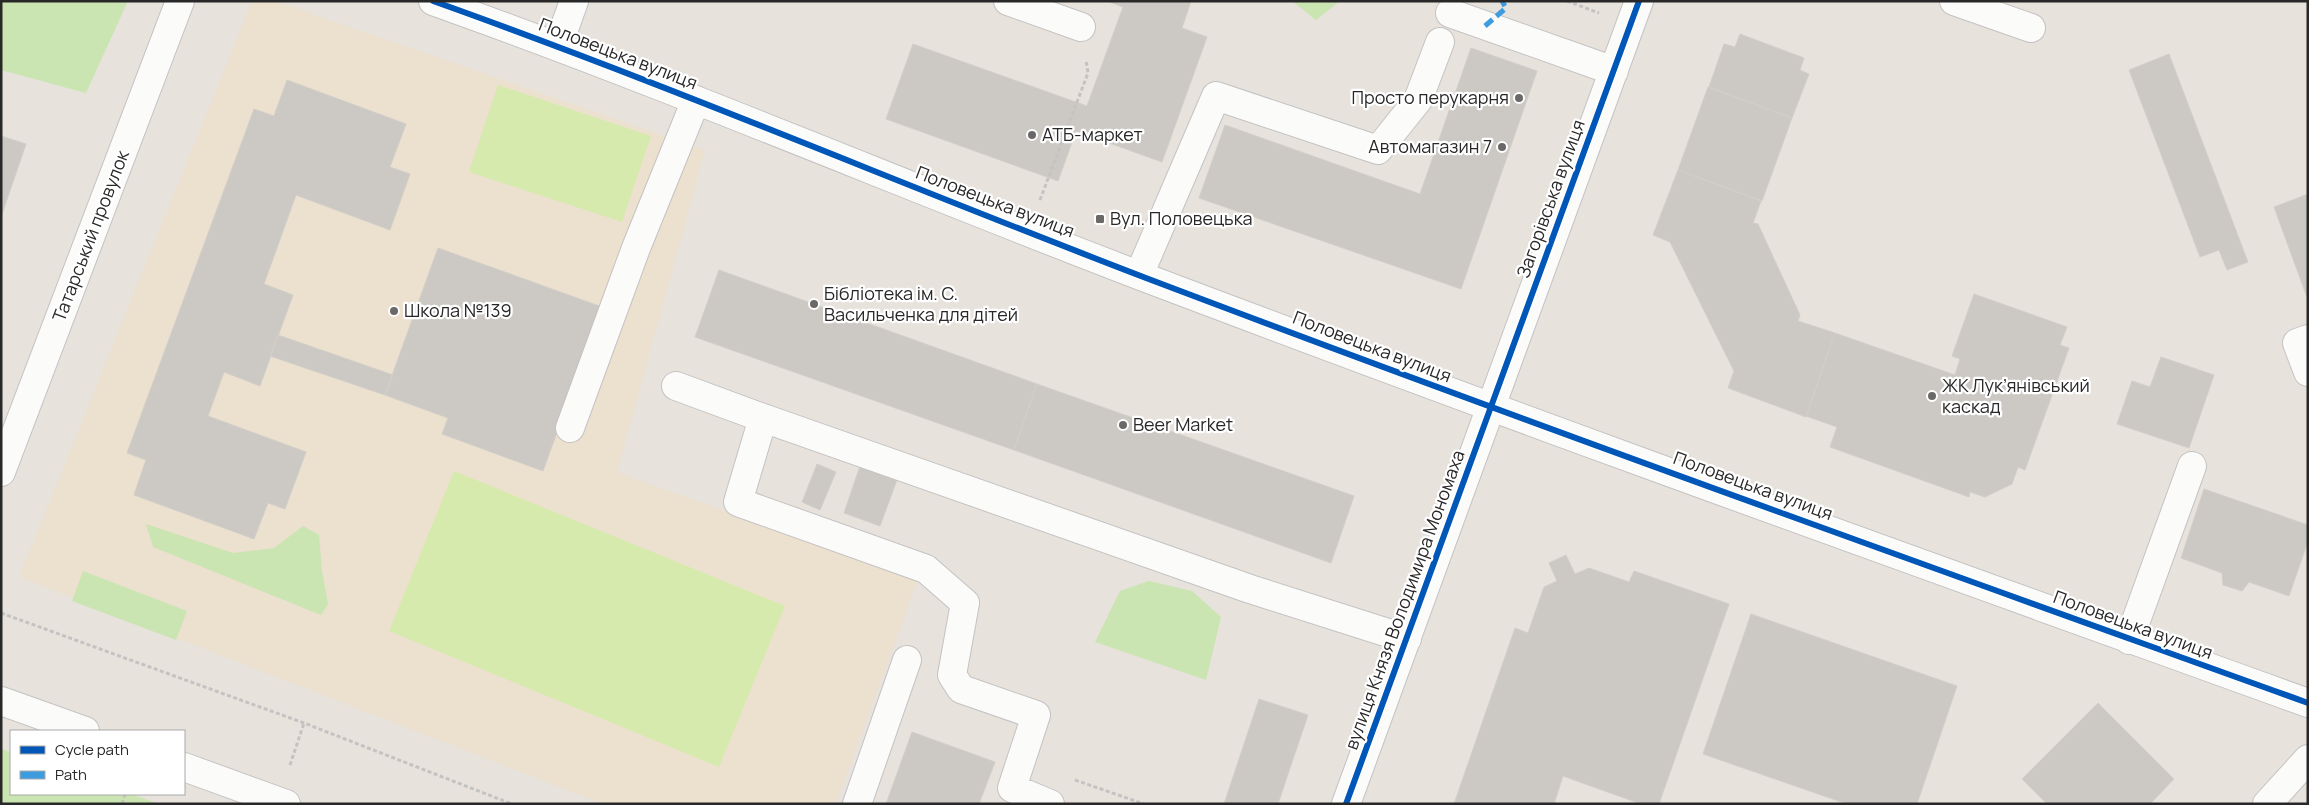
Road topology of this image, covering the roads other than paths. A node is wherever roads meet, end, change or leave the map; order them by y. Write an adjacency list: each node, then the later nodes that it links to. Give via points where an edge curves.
1 (180, 1): 22 (street, Татарський провулок)
2 (434, 1): 11 (street, Половецька вулиця)
3 (574, 1): 11 (street)
4 (1008, 1): 8 (street)
5 (1639, 1): 12 (street, Загорівська вулиця)
6 (1954, 1): 9 (street)
7 (1450, 13): 12 (street)
8 (1081, 27)
9 (2031, 28)
10 (1440, 42): 14 (street, via 1418,100 1378,150 1216,96)
11 (558, 46): 13 (street, Половецька вулиця)
12 (1614, 71): 18 (street, Загорівська вулиця)
13 (696, 100): 14 (street, Половецька вулиця); 20 (street, via 636,248)
14 (1139, 275): 18 (street, Половецька вулиця)
15 (2308, 339): 16 (street, via 2297,343)
16 (2308, 372)
17 (676, 386): 19 (street)
18 (1492, 407): 23 (street, вулиця Князя Володимира Мономаха); 24 (street, Половецька вулиця)
19 (763, 418): 23 (street, via 1250,589); 33 (street, via 738,502 926,569 965,603 952,675 962,689 1036,715 1012,788)
20 (570, 428)
21 (2192, 466): 24 (street)
22 (1, 472)
23 (1406, 639): 34 (street, вулиця Князя Володимира Мономаха)
24 (2129, 640): 27 (street, Половецька вулиця)
25 (907, 660): 32 (street)
26 (1, 701): 28 (street)
27 (2308, 703)
28 (82, 730)
29 (2308, 759): 35 (street)
30 (185, 767): 31 (street)
31 (286, 804)
32 (857, 804)
33 (1050, 804)
34 (1346, 804)
35 (2267, 804)

